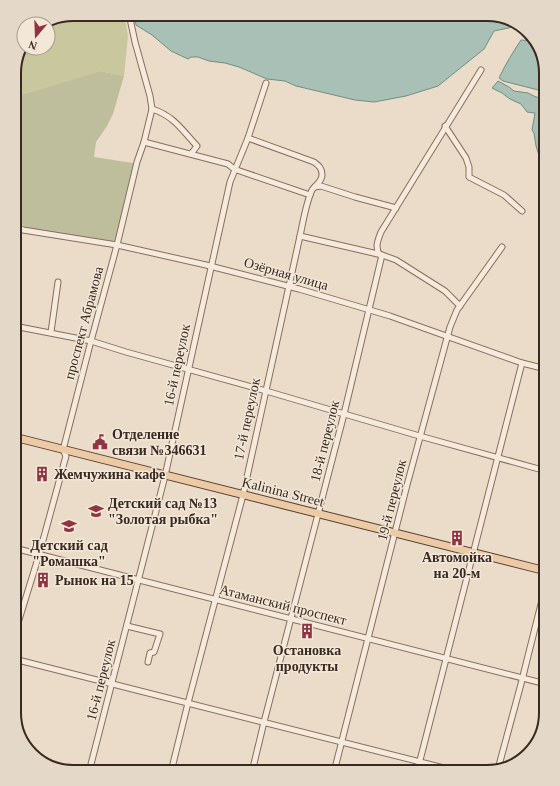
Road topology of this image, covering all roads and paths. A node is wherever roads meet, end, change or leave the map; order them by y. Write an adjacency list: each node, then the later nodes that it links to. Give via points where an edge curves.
1 (130, 21): 4 (street, проспект Абрамова)
2 (481, 70): 5 (street, 18-й переулок)
3 (266, 83): 6 (street, 16-й переулок)
4 (152, 109): 7 (street, проспект Абрамова); 8 (street, via 169,116 197,146)
5 (445, 126): 12 (street, 18-й переулок); 13 (street, via 466,158 469,177 504,195)
6 (248, 138): 9 (street, 16-й переулок); 10 (street, 17-й переулок, via 305,158 320,167 322,177)
7 (144, 142): 8 (street); 16 (street, проспект Абрамова)
8 (192, 154): 9 (street, via 228,164)
9 (234, 169): 11 (street); 19 (street, 16-й переулок)
10 (313, 189): 11 (street, 17-й переулок); 12 (street, via 321,186)
11 (310, 195): 15 (street, 17-й переулок)
12 (396, 208): 18 (street, 18-й переулок, via 378,240 376,249)
13 (522, 211)
14 (21, 229): 16 (street, Озёрная улица)
15 (300, 236): 18 (street); 21 (street, 17-й переулок)
16 (117, 245): 19 (street, Озёрная улица); 27 (street, проспект Абрамова)
17 (502, 247): 22 (street, 19-й переулок)
18 (381, 255): 22 (street, via 396,260 426,279); 23 (street, 18-й переулок)
19 (211, 266): 21 (street, Озёрная улица); 30 (street, 16-й переулок)
20 (58, 282): 25 (street)
21 (289, 286): 23 (street, Озёрная улица); 31 (street, 17-й переулок)
22 (460, 306): 26 (street, 19-й переулок, via 456,310)
23 (370, 310): 26 (street, Озёрная улица); 32 (street, 18-й переулок)
24 (21, 327): 25 (street)
25 (51, 332): 27 (street)
26 (447, 337): 28 (street, Озёрная улица); 33 (street, 19-й переулок)
27 (91, 341): 30 (street); 35 (street, проспект Абрамова)
28 (522, 363): 29 (street, Озёрная улица); 36 (street)
29 (539, 367)
30 (189, 369): 31 (street); 38 (street, 16-й переулок)
31 (266, 391): 32 (street); 39 (street, 17-й переулок)
32 (344, 414): 33 (street); 40 (street, 18-й переулок)
33 (421, 436): 36 (street); 41 (street, 19-й переулок)
34 (21, 439): 35 (main road, Kalinina Street)
35 (63, 450): 38 (main road, Kalinina Street); 44 (street, проспект Абрамова, via 66,456)
36 (498, 458): 37 (street); 43 (street)
37 (539, 469)
38 (165, 476): 39 (main road, Kalinina Street); 46 (street, 16-й переулок)
39 (243, 495): 40 (main road, Kalinina Street); 47 (street, 17-й переулок)
40 (318, 514): 41 (main road, Kalinina Street); 50 (street, 18-й переулок)
41 (395, 533): 43 (main road, Kalinina Street); 52 (street, 19-й переулок)
42 (21, 550): 44 (street, Атаманский проспект)
43 (473, 553): 45 (main road, Kalinina Street); 53 (street)
44 (38, 555): 46 (street, Атаманский проспект); 49 (street, проспект Абрамова)
45 (539, 569)
46 (138, 580): 47 (street, Атаманский проспект); 51 (street, 16-й переулок)
47 (216, 600): 50 (street, Атаманский проспект); 59 (street, 17-й переулок)
48 (539, 611): 56 (street)
49 (21, 612)
50 (291, 620): 52 (street, Атаманский проспект); 60 (street, 18-й переулок)
51 (127, 626): 55 (street, via 160,634); 58 (street, 16-й переулок)
52 (368, 639): 53 (street, Атаманский проспект); 61 (street, 19-й переулок)
53 (446, 659): 56 (street, Атаманский проспект); 62 (street)
54 (21, 661): 58 (street)
55 (148, 662)
56 (522, 678): 57 (street, Атаманский проспект); 63 (street)
57 (539, 682)
58 (112, 683): 59 (street); 64 (street, 16-й переулок)
59 (188, 703): 60 (street); 65 (street, 17-й переулок)
60 (264, 722): 61 (street); 66 (street, 18-й переулок)
61 (342, 742): 62 (street); 67 (street, 19-й переулок)
62 (419, 762): 68 (street); 69 (street)
63 (500, 763)
64 (91, 765)
65 (173, 765)
66 (254, 765)
67 (336, 765)
68 (418, 765)
69 (431, 765)

